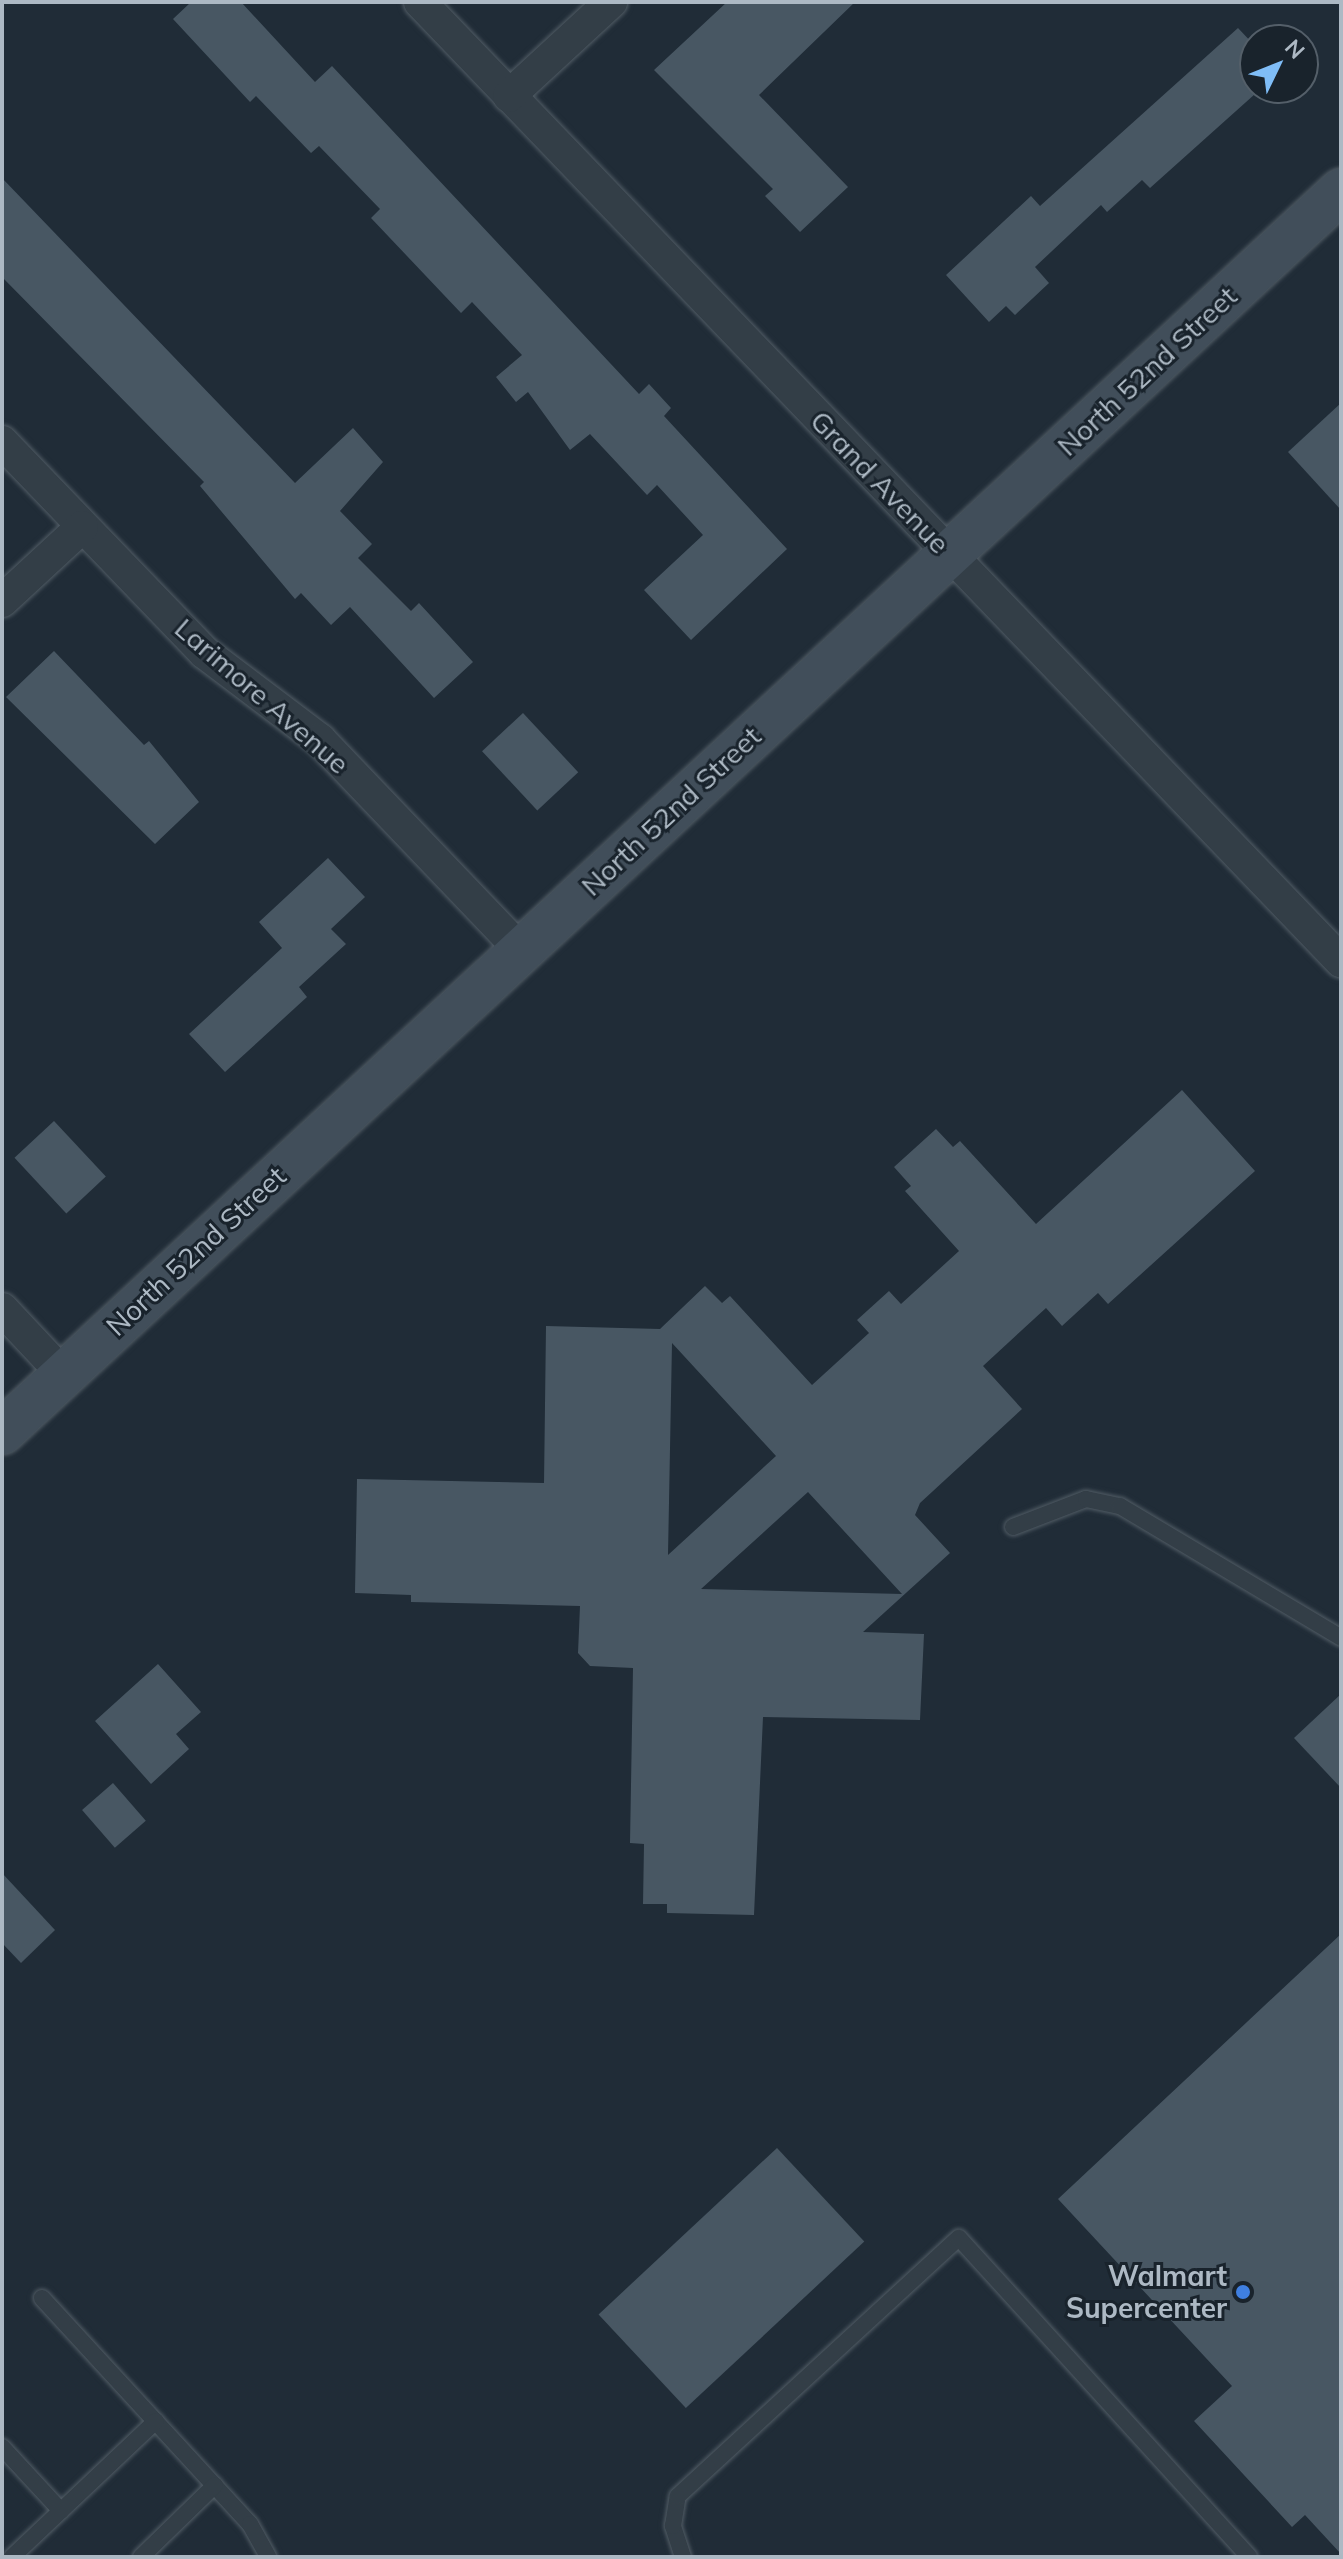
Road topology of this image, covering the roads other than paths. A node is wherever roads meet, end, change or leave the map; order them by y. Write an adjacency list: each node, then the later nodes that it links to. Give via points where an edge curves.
1 (420, 2): 3 (street, Grand Avenue)
2 (611, 2): 3 (street)
3 (509, 96): 7 (street, Grand Avenue)
4 (1341, 191): 7 (main road, North 52nd Street)
5 (2, 442): 6 (street, Larimore Avenue)
6 (82, 527): 8 (street); 9 (street, Larimore Avenue, via 205,653 320,740)
7 (949, 554): 9 (main road, North 52nd Street); 10 (street, Grand Avenue, via 990,589)
8 (2, 601)
9 (521, 950): 12 (main road, North 52nd Street)
10 (1341, 961)
11 (2, 1309): 12 (street)
12 (63, 1374): 13 (main road, North 52nd Street)
13 (2, 1432)
14 (1013, 1527): 15 (lane, via 1086,1499 1120,1506)
15 (1341, 1638)
16 (42, 2298): 17 (lane)
17 (156, 2421): 19 (lane); 20 (lane)
18 (2, 2447): 20 (lane)
19 (215, 2485): 22 (lane); 23 (lane, via 250,2524)
20 (61, 2511): 21 (lane)
21 (12, 2557)
22 (141, 2557)
23 (268, 2557)
24 (683, 2557): 25 (lane, via 673,2526 678,2496 959,2238)
25 (1249, 2557)

